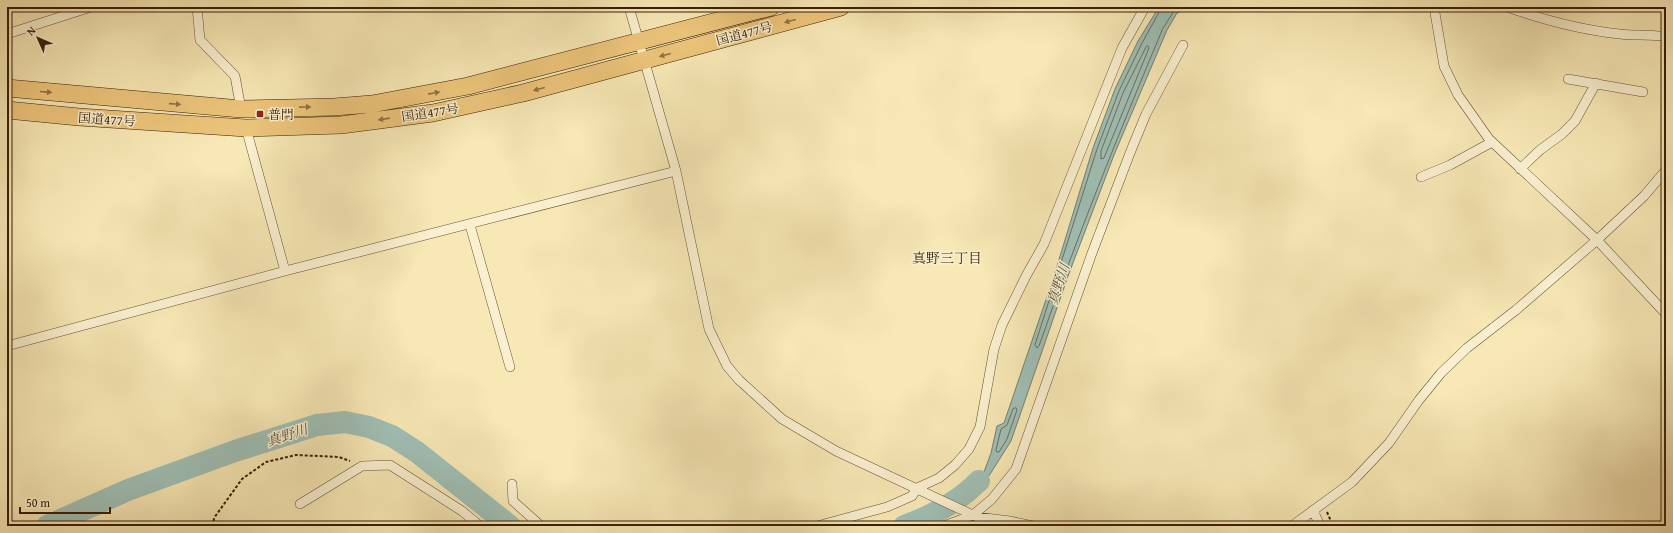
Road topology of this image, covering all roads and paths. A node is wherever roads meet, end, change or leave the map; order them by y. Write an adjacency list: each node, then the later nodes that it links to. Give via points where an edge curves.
1 (91, 7): 9 (street)
2 (197, 7): 18 (street, via 200,40 235,76)
3 (629, 7): 11 (street)
4 (771, 7): 11 (highway, 国道477号)
5 (841, 7): 13 (highway, 国道477号, one-way to 13)
6 (1145, 7): 34 (street, via 1119,55 1044,244 1002,325 994,349 980,427 969,449 955,465)
7 (1434, 7): 21 (street, via 1444,66 1458,95)
8 (1507, 7): 10 (street, via 1545,20 1590,30 1622,35)
9 (7, 34)
10 (1666, 37)
11 (638, 43): 13 (street); 18 (highway, 国道477号, one-way to 11, via 334,107 408,98 468,86)
12 (1183, 45): 38 (street, via 1146,114 1130,153 1089,260 1016,469 992,499)
13 (645, 60): 20 (highway, 国道477号, one-way to 20, via 523,93 433,113 341,125); 24 (street)
14 (1568, 80): 15 (street)
15 (1596, 83): 17 (street); 22 (street, via 1575,121)
16 (7, 88): 18 (highway, 国道477号, one-way to 18)
17 (1643, 92)
18 (241, 109)
19 (7, 110): 20 (highway, 国道477号)
20 (246, 128): 28 (street)
21 (1492, 142): 22 (street); 25 (street)
22 (1520, 169): 27 (street)
23 (1666, 170): 27 (street, via 1644,196)
24 (676, 171): 26 (street); 34 (street, via 709,329 727,366 782,419 836,451)
25 (1421, 178)
26 (470, 225): 28 (street); 31 (street)
27 (1597, 240): 29 (street); 35 (street, via 1441,373 1389,443 1370,464 1352,482)
28 (285, 271): 30 (street)
29 (1666, 314)
30 (7, 346)
31 (510, 367)
32 (362, 466): 36 (street); 39 (path, via 339,457 296,455 266,462 242,479 214,518); 40 (street, via 390,465 462,511)
33 (512, 484): 41 (street, via 513,501)
34 (921, 490): 38 (street); 42 (street, via 887,507)
35 (1323, 502): 37 (street); 47 (path)
36 (300, 504)
37 (1313, 510): 45 (street); 46 (street)
38 (969, 514): 43 (street); 44 (street)
39 (213, 526)
40 (480, 526)
41 (541, 526)
42 (817, 526)
43 (944, 526)
44 (1033, 526)
45 (1292, 526)
46 (1320, 526)
47 (1333, 526)

